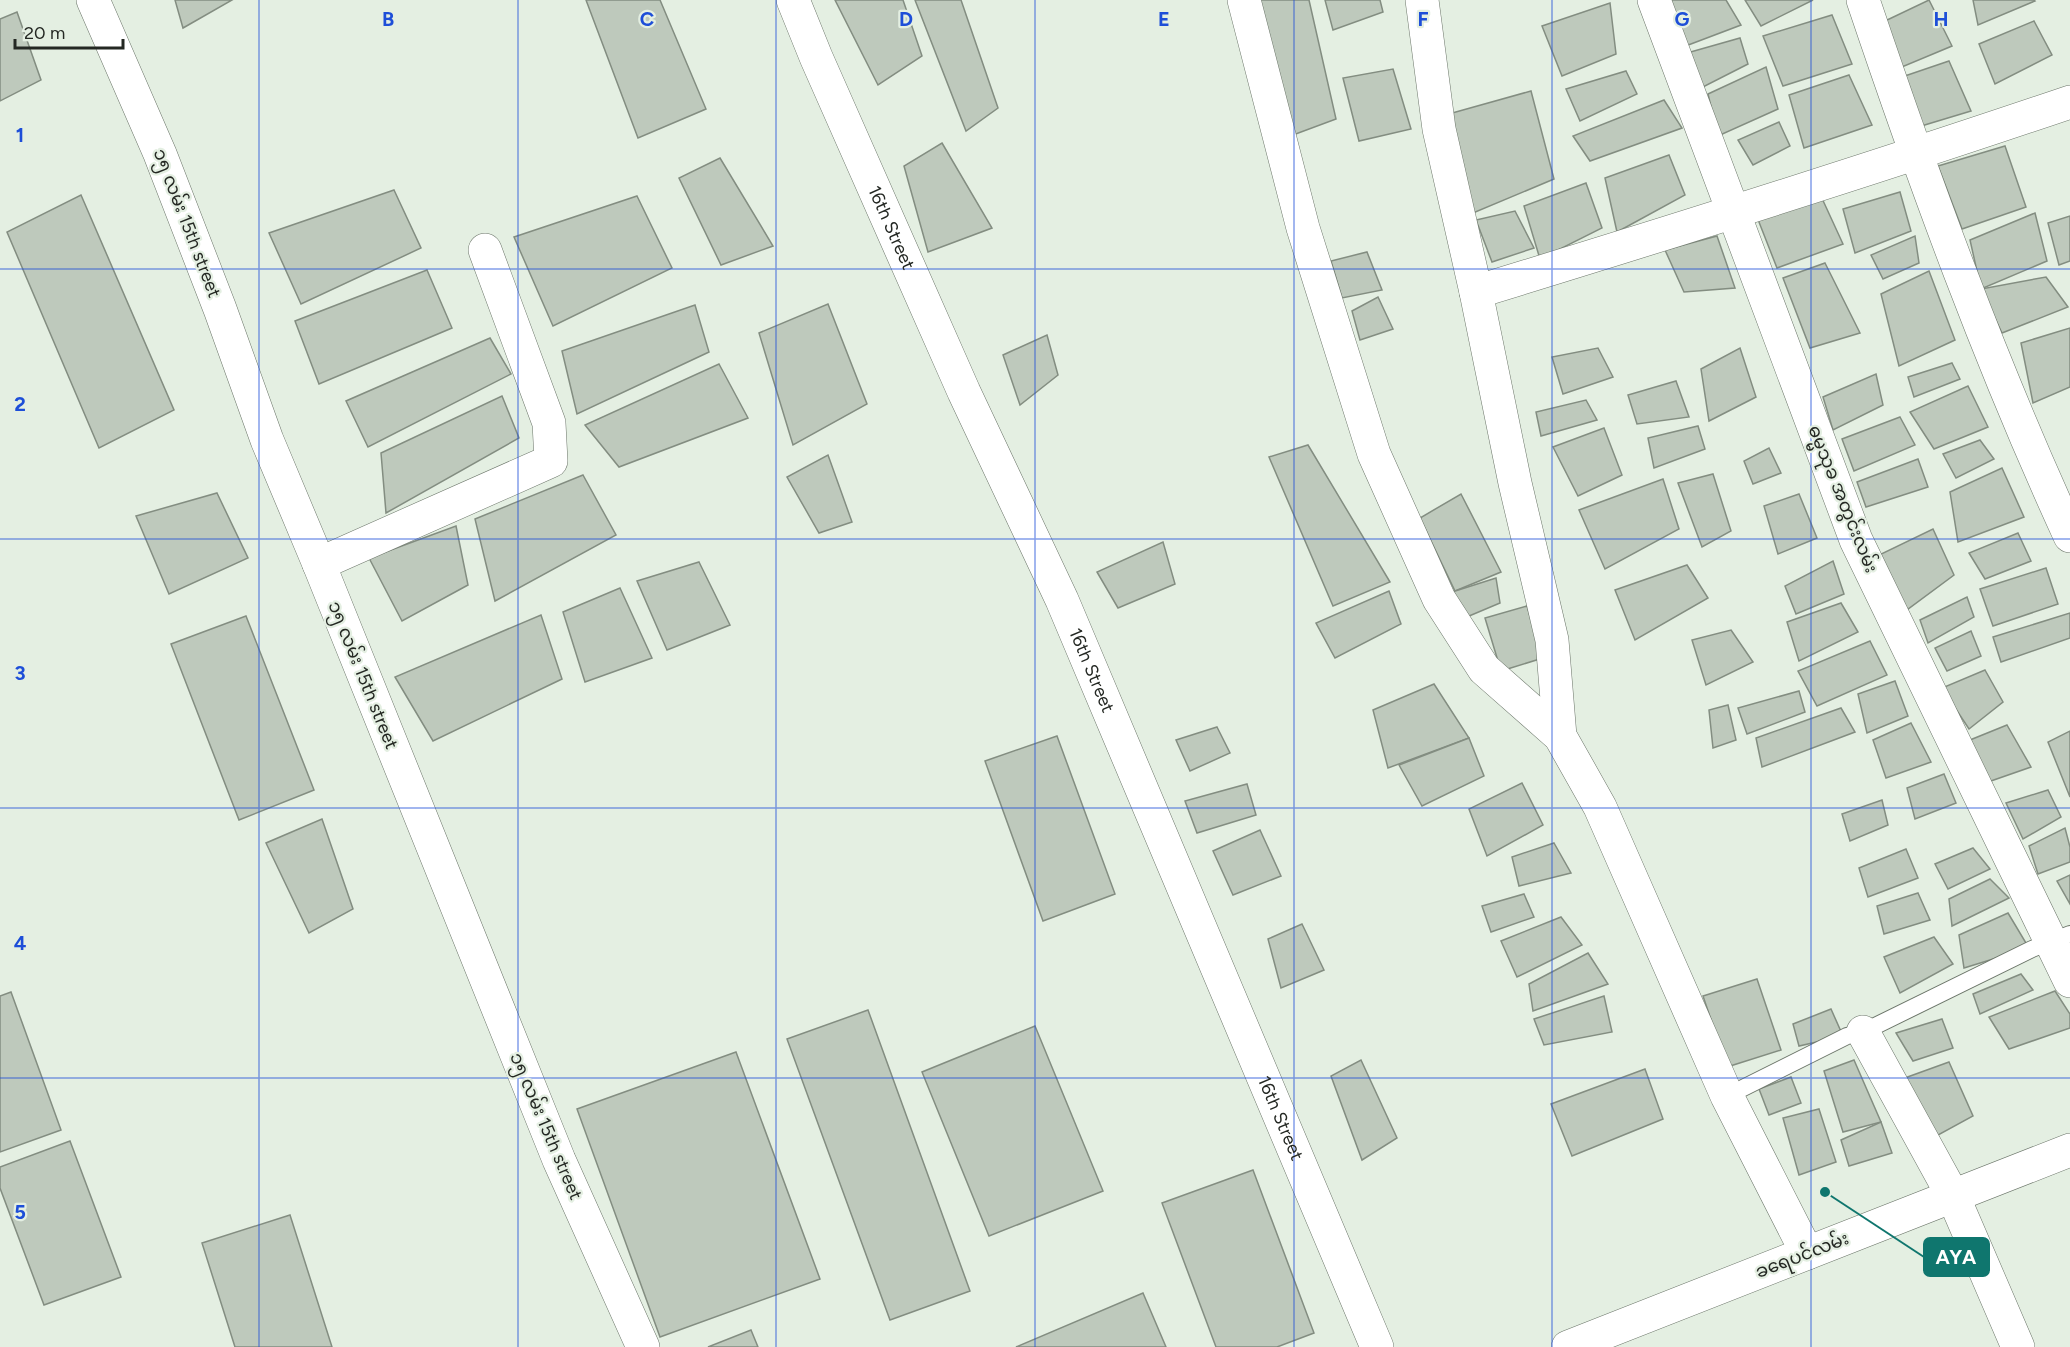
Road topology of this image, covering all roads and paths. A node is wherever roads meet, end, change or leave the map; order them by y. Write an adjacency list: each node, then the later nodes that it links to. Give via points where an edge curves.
1 (93, 0): 13 (street, ၁၅ လမ်း 15th street, via 160,154 267,440)
2 (793, 0): 23 (street, 16th Street, via 964,392 1062,600)
3 (1244, 0): 14 (street, via 1303,228 1374,454 1439,599 1484,669)
4 (1422, 0): 11 (street, via 1439,129)
5 (1654, 0): 9 (street, ဓမ္မသုခ အတွင်းလမ်း)
6 (1863, 0): 8 (street)
7 (2070, 102): 8 (street)
8 (1915, 155): 9 (street); 12 (street, via 2033,456)
9 (1735, 213): 11 (street); 15 (street, ဓမ္မသုခ အတွင်းလမ်း, via 1856,540)
10 (486, 250): 13 (street, via 549,423 550,461)
11 (1476, 292): 14 (street, via 1552,640)
12 (2070, 536)
13 (319, 564): 22 (street, ၁၅ လမ်း 15th street, via 559,1160)
14 (1560, 736): 18 (street, via 1600,807)
15 (2060, 938): 16 (street, ဓမ္မသုခ အတွင်းလမ်း); 17 (lane)
16 (2070, 981)
17 (1863, 1032): 18 (lane, via 1847,1036); 20 (street)
18 (1727, 1096): 21 (street)
19 (2070, 1150): 20 (street, ခရေပင်လမ်း)
20 (1953, 1196): 21 (street, ခရေပင်လမ်း); 25 (street)
21 (1807, 1253): 24 (street, ခရေပင်လမ်း)
22 (643, 1347)
23 (1377, 1347)
24 (1568, 1347)
25 (2018, 1347)

